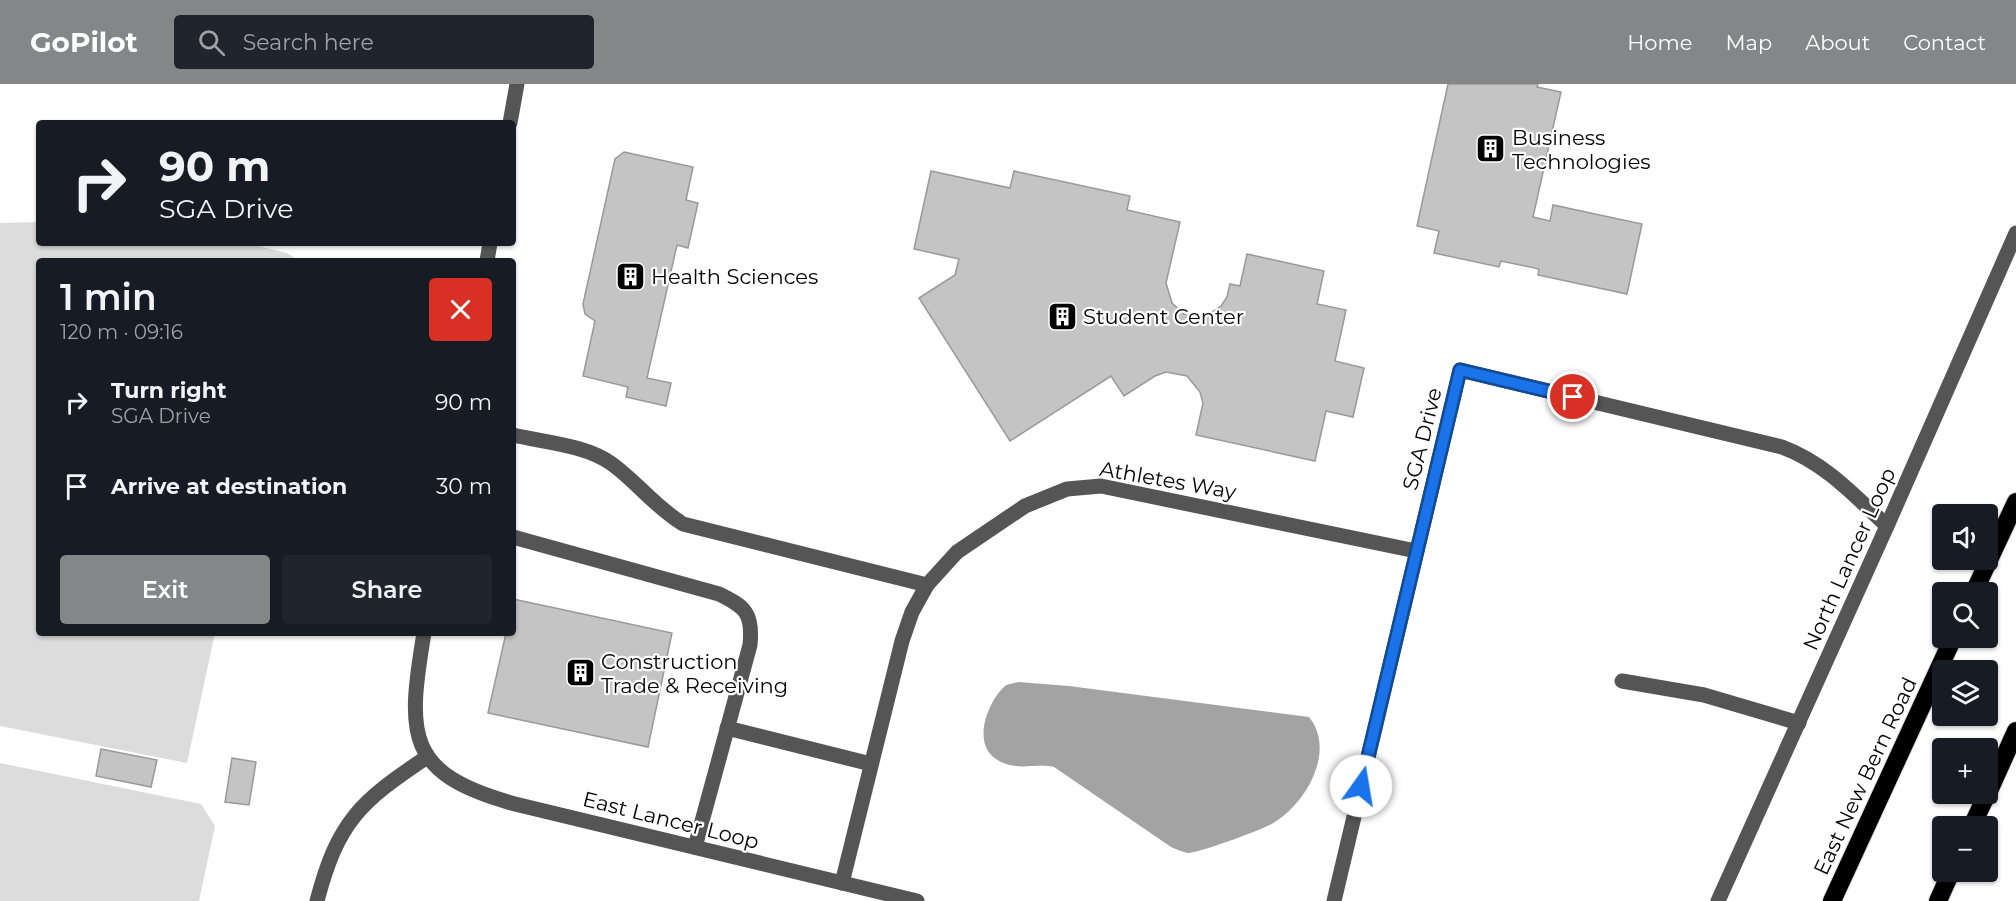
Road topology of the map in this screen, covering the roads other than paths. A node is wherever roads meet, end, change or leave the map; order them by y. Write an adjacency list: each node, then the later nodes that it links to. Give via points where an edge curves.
1 (517, 84): 2 (lane)
2 (511, 120)
3 (2016, 233): 6 (lane, North Lancer Loop)
4 (516, 436): 10 (lane, via 611,463 650,501 683,524)
5 (2016, 501): 9 (highway)
6 (1887, 526): 8 (lane, SGA Drive, via 1832,474 1804,455 1460,370); 14 (lane, North Lancer Loop)
7 (516, 538): 15 (lane, via 719,594 738,604 749,616 752,630)
8 (1416, 551): 10 (lane, Athletes Way, via 1120,489 1083,486 1044,496 995,525 957,552); 26 (lane, SGA Drive)
9 (1979, 582)
10 (927, 585): 18 (lane, Athletes Way, via 902,641)
11 (424, 636): 17 (lane, via 414,717)
12 (1948, 648): 28 (highway, East New Bern Road)
13 (1622, 681): 14 (lane, via 1704,695)
14 (1799, 723): 27 (lane, North Lancer Loop)
15 (727, 728): 18 (lane); 20 (lane)
16 (2016, 731): 19 (highway)
17 (427, 757): 20 (lane, East Lancer Loop, via 463,787 489,796); 24 (lane, via 355,812 334,846)
18 (871, 764): 22 (lane, Athletes Way)
19 (1998, 769)
20 (695, 847): 22 (lane, East Lancer Loop)
21 (1947, 882): 29 (highway)
22 (842, 883): 23 (lane, East Lancer Loop)
23 (889, 898): 25 (lane, East Lancer Loop)
24 (317, 901)
25 (917, 901)
26 (1334, 901)
27 (1718, 901)
28 (1832, 901)
29 (1938, 901)

